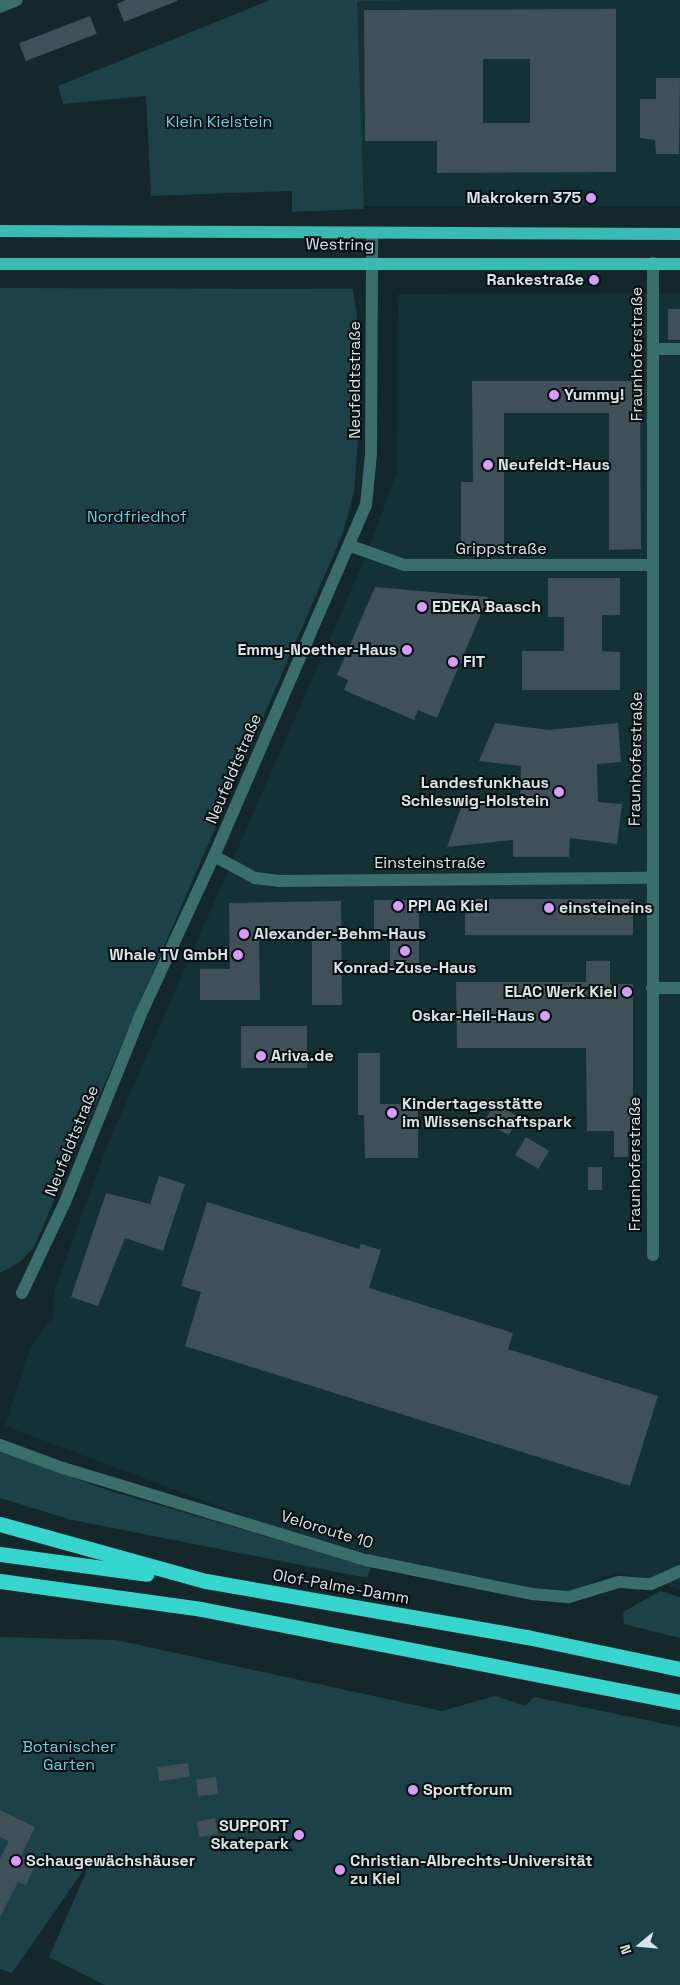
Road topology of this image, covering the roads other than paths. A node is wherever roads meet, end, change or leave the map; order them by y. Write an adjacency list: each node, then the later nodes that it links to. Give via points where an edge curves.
1 (17, 0): 2 (street)
2 (0, 6)
3 (0, 231): 5 (main road, Westring)
4 (680, 234): 5 (main road, Westring)
5 (372, 235): 6 (street, Neufeldtstraße)
6 (371, 262): 7 (main road, Westring); 8 (main road, Westring); 12 (street, Neufeldtstraße, via 372,454 366,505)
7 (653, 263): 9 (main road, Westring); 10 (street, Fraunhoferstraße)
8 (0, 264)
9 (680, 264)
10 (654, 349): 11 (street); 13 (street, Fraunhoferstraße)
11 (680, 349)
12 (351, 546): 13 (street, Grippstraße, via 404,565); 14 (street, Neufeldtstraße)
13 (653, 565): 15 (street, Fraunhoferstraße)
14 (214, 856): 15 (street, Einsteinstraße, via 255,878 280,881); 19 (street, Neufeldtstraße, via 140,1016 65,1202)
15 (651, 878): 16 (street, Fraunhoferstraße)
16 (652, 988): 17 (street); 18 (street, Fraunhoferstraße)
17 (680, 988)
18 (653, 1255)
19 (22, 1293)
20 (0, 1445): 23 (street, Veloroute 10, via 72,1471 391,1566 563,1598 625,1581 651,1584)
21 (0, 1524): 25 (highway, Olof-Palme-Damm)
22 (0, 1554): 25 (highway)
23 (680, 1571)
24 (0, 1581): 27 (highway, via 201,1609)
25 (206, 1581): 26 (highway, Olof-Palme-Damm, via 527,1637)
26 (680, 1669)
27 (680, 1702)

